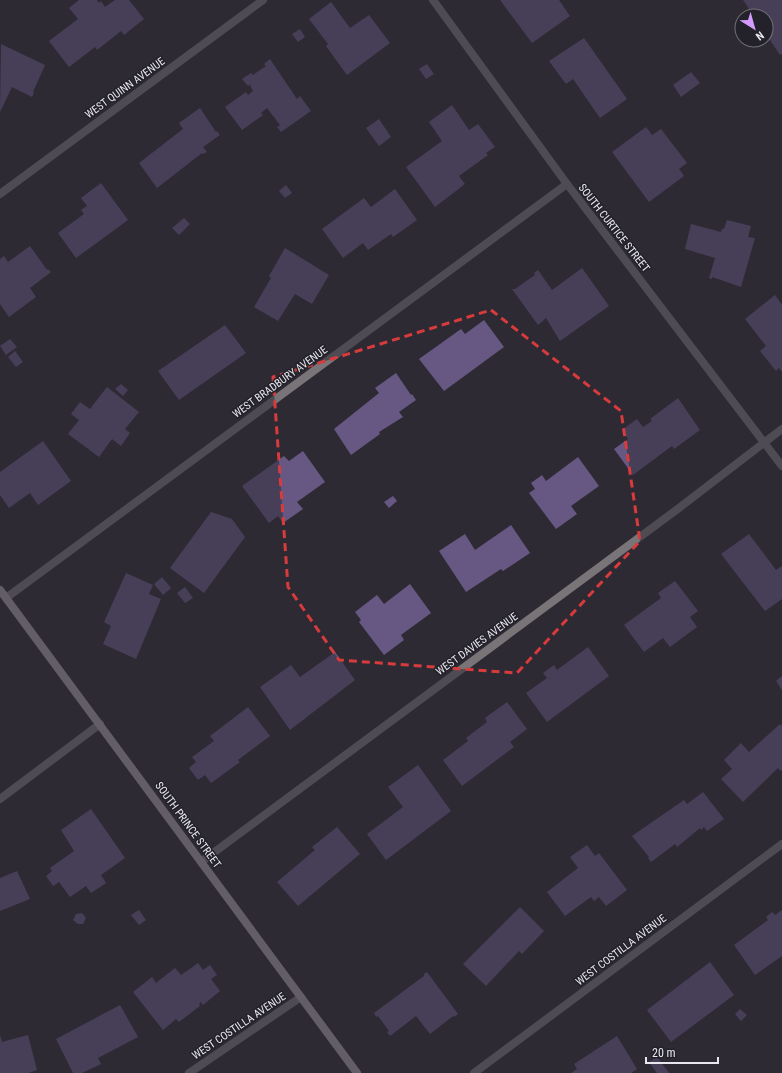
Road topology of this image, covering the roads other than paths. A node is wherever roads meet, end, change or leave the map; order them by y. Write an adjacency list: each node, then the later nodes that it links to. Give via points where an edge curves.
1 (263, 0): 4 (street, WEST QUINN AVENUE)
2 (433, 0): 3 (street, SOUTH CURTICE STREET)
3 (566, 184): 6 (street, SOUTH CURTICE STREET); 9 (street, WEST BRADBURY AVENUE)
4 (0, 194)
5 (782, 429): 6 (street, WEST DAVIES AVENUE)
6 (765, 442): 7 (street, SOUTH CURTICE STREET); 13 (street, WEST DAVIES AVENUE)
7 (782, 466)
8 (0, 590): 9 (street, SOUTH PRINCE STREET)
9 (6, 598): 10 (street, SOUTH PRINCE STREET)
10 (100, 724): 11 (street); 13 (street, SOUTH PRINCE STREET)
11 (0, 799)
12 (782, 844): 17 (street, WEST COSTILLA AVENUE)
13 (201, 862): 14 (street, SOUTH PRINCE STREET)
14 (301, 997): 15 (street, WEST COSTILLA AVENUE); 16 (street, SOUTH PRINCE STREET)
15 (189, 1073)
16 (357, 1073)
17 (474, 1073)

